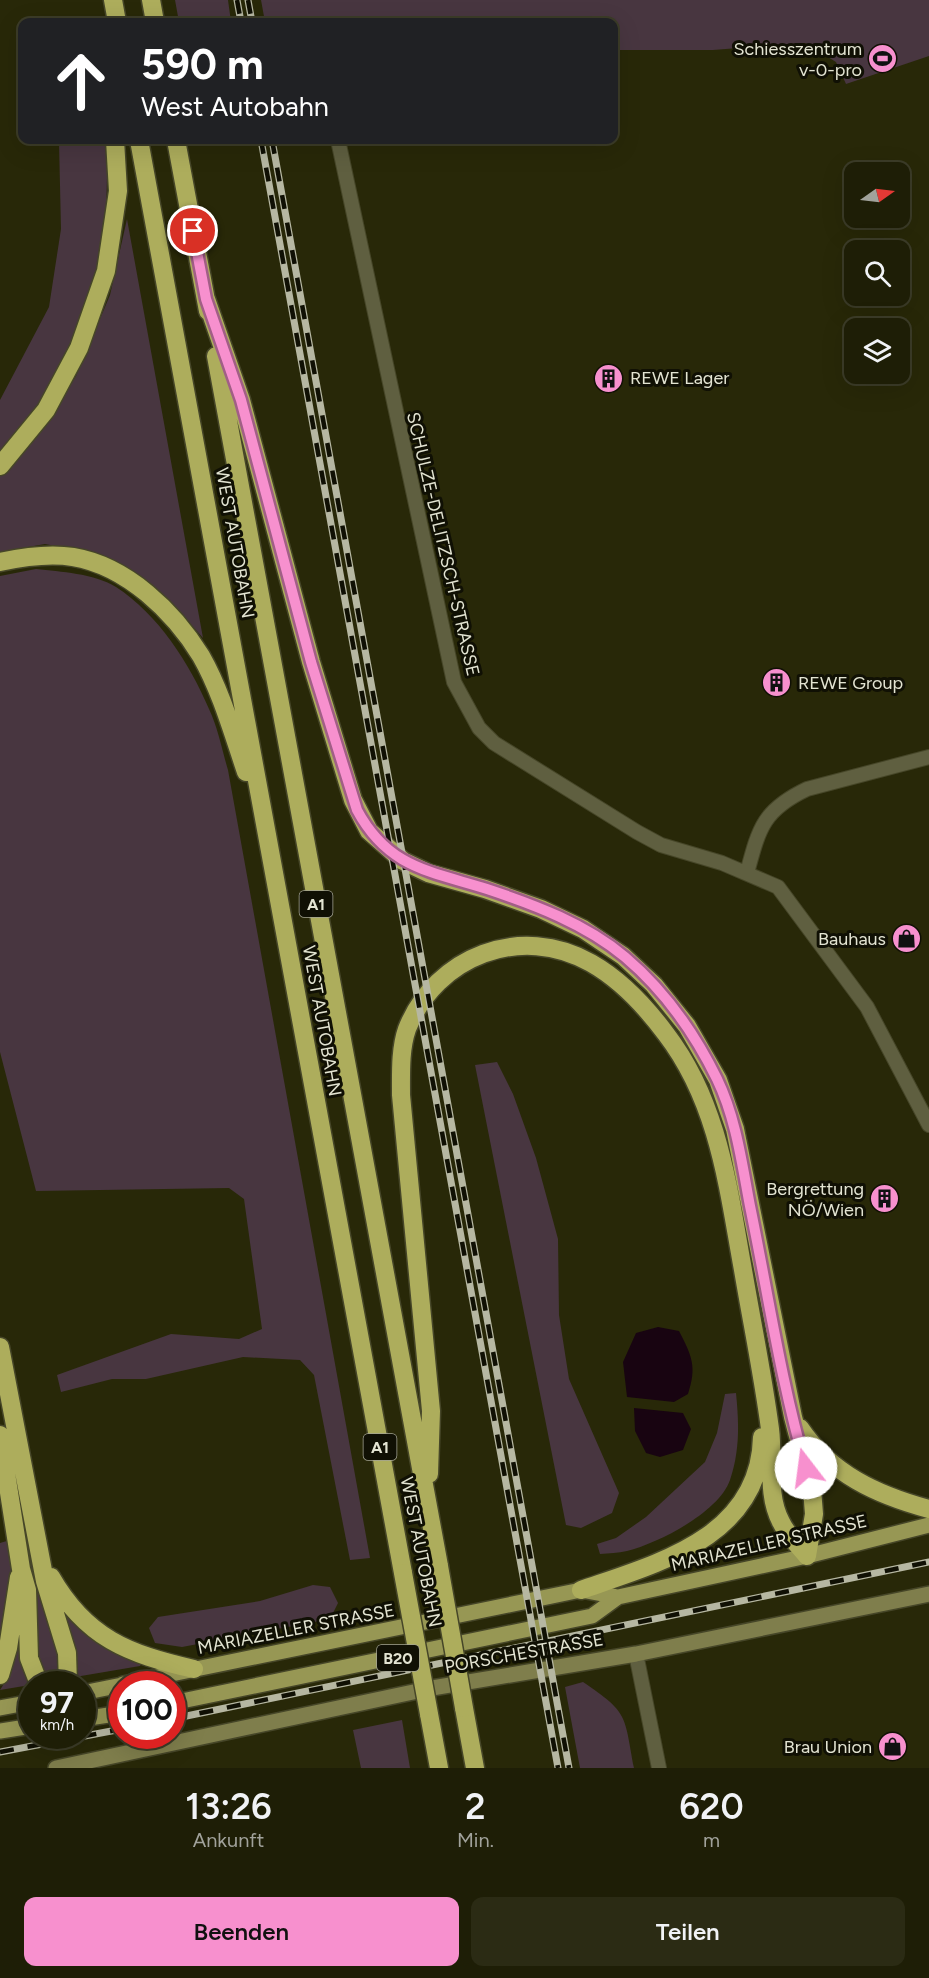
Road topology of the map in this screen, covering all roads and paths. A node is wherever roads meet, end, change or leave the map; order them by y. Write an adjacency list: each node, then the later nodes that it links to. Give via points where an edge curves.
1 (113, 0): 3 (highway)
2 (151, 0): 4 (highway)
3 (116, 18)
4 (154, 18)
5 (115, 144): 10 (highway, via 118,191 106,272 79,348 46,410)
6 (140, 144): 13 (highway, WEST AUTOBAHN / A1)
7 (177, 144): 9 (highway, WEST AUTOBAHN / A1)
8 (339, 144): 14 (street, SCHULZE-DELITZSCH-STRASSE, via 454,682 465,707 494,744 637,832 661,845)
9 (206, 299): 18 (highway, via 241,400 311,662 357,810 369,831 403,861 428,873 525,902 583,929 624,956 687,1026 718,1080 735,1129); 20 (highway, WEST AUTOBAHN / A1)
10 (0, 466)
11 (0, 562): 13 (highway, via 39,556 73,557 116,573 156,602 201,657 237,746)
12 (929, 757): 14 (street, via 790,797 774,809 758,830)
13 (267, 837): 41 (highway, WEST AUTOBAHN / A1, bridge)
14 (747, 873): 15 (street, SCHULZE-DELITZSCH-STRASSE, via 778,887 854,988 878,1025)
15 (929, 1125)
16 (0, 1347): 24 (highway)
17 (763, 1394): 20 (highway, via 723,1162 708,1108 667,1036 620,984 591,962 530,946 476,955 446,972 429,990 406,1032 402,1059 401,1095 431,1411); 23 (highway, via 776,1508 787,1532); 26 (highway, via 762,1453 753,1483 738,1509 717,1531 694,1545 659,1563)
18 (793, 1417): 21 (highway, via 815,1450 851,1479 896,1500); 23 (highway, via 813,1497)
19 (0, 1435): 25 (highway)
20 (428, 1509): 42 (highway, WEST AUTOBAHN / A1, bridge)
21 (929, 1509)
22 (929, 1525): 23 (main road, MARIAZELLER STRASSE / B20)
23 (807, 1556): 28 (main road, MARIAZELLER STRASSE / B20)
24 (41, 1559): 30 (highway, via 88,1626 152,1659); 32 (highway, via 67,1653)
25 (21, 1569): 31 (highway, via 27,1590 29,1658); 34 (highway)
26 (581, 1590): 28 (main road, MARIAZELLER STRASSE / B20); 30 (main road, MARIAZELLER STRASSE / B20)
27 (929, 1593): 29 (street, PORSCHESTRASSE)
28 (618, 1597): 35 (main road, MARIAZELLER STRASSE / B20, via 592,1616)
29 (636, 1654): 40 (street, PORSCHESTRASSE, via 432,1688); 43 (street)
30 (194, 1669): 33 (main road, MARIAZELLER STRASSE / B20)
31 (34, 1671)
32 (68, 1671)
33 (185, 1671)
34 (0, 1675)
35 (186, 1700)
36 (18, 1705): 37 (main road)
37 (0, 1708)
38 (18, 1728): 39 (main road)
39 (0, 1731)
40 (56, 1768)
41 (439, 1768)
42 (475, 1768)
43 (659, 1768)

